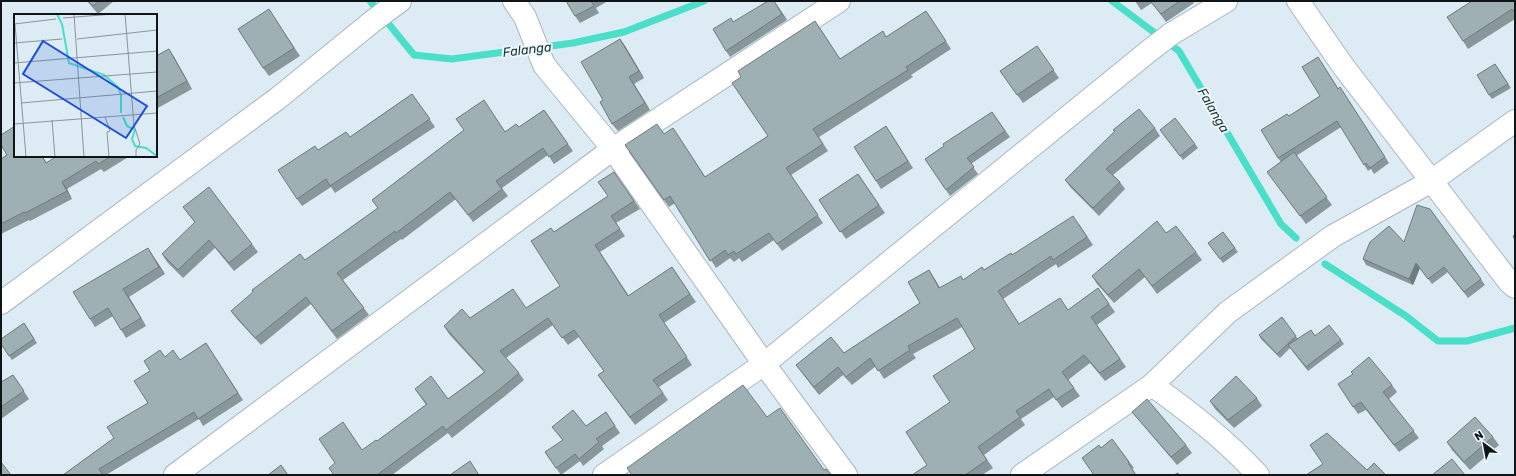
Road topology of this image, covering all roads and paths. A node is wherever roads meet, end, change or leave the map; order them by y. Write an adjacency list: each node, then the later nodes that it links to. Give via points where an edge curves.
1 (839, 1): 7 (street)
2 (1226, 1): 11 (street, via 1171,34 1149,51)
3 (1298, 1): 8 (street, via 1342,66)
4 (397, 3): 10 (street, via 277,99)
5 (519, 9): 7 (street, via 544,65)
6 (1515, 121): 8 (street)
7 (613, 149): 11 (street); 13 (street)
8 (1430, 182): 9 (street, via 1510,284); 12 (street, via 1333,236 1228,312)
9 (1515, 286)
10 (1, 303)
11 (764, 364): 14 (street); 15 (street)
12 (1152, 385): 16 (street); 17 (street, via 1204,423 1237,452)
13 (175, 475)
14 (604, 475)
15 (846, 475)
16 (1022, 475)
17 (1258, 475)

